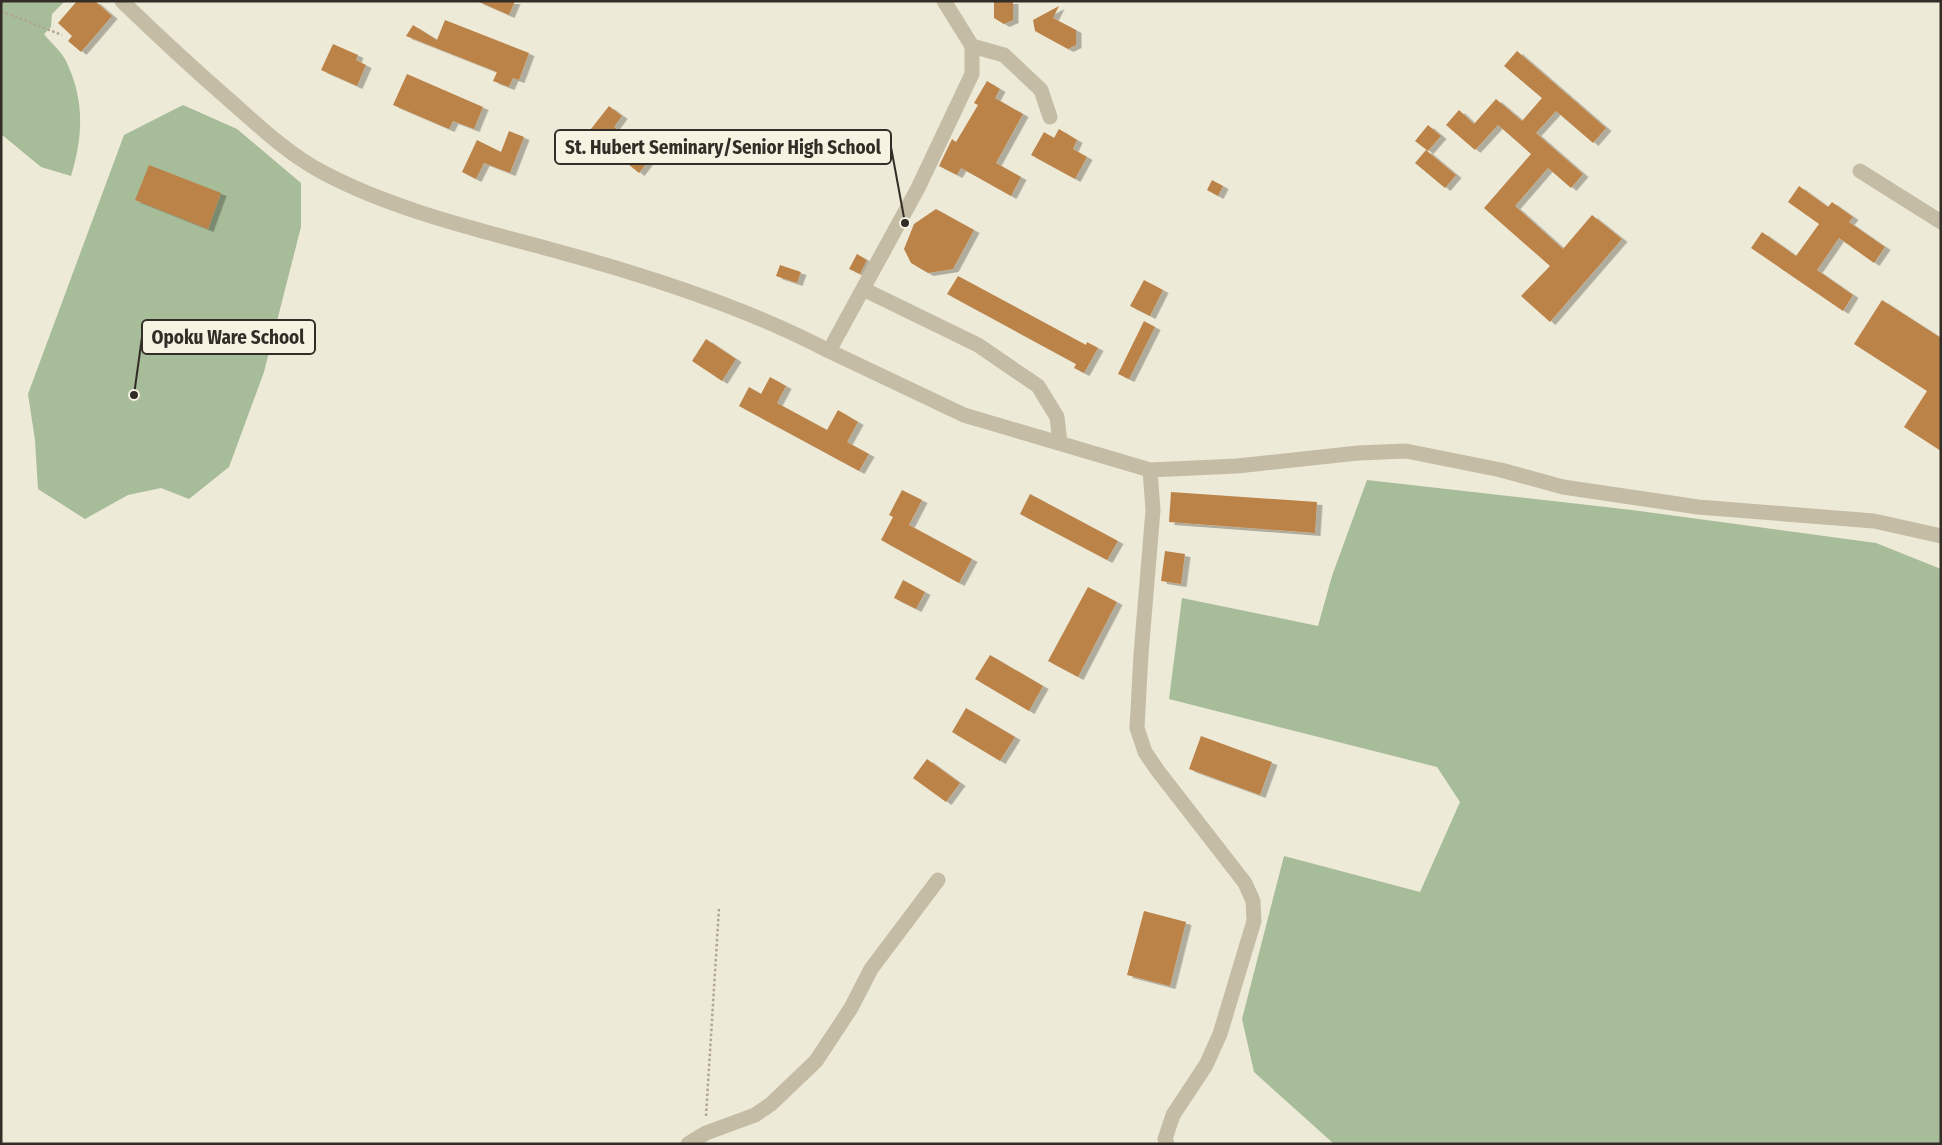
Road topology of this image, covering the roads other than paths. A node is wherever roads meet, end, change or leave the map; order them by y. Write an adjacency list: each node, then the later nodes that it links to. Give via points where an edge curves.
1 (122, 1): 8 (street, via 173,52 288,151 325,173 447,221 667,285 792,332)
2 (944, 1): 3 (street)
3 (972, 46): 4 (street, via 1004,55 1041,90); 7 (street, via 972,74 918,188)
4 (1050, 117)
5 (1860, 171): 6 (street)
6 (1941, 222)
7 (863, 289): 8 (street); 9 (street, via 978,345 1038,386 1057,417)
8 (829, 351): 9 (street, via 964,415)
9 (1060, 443): 10 (street)
10 (1150, 470): 11 (street, via 1406,451 1501,470 1563,487 1698,506 1874,521); 14 (street, via 1153,510 1137,728 1145,752 1158,771 1245,883 1253,901 1254,921 1220,1034 1206,1064 1173,1115 1165,1139)
11 (1941, 536)
12 (938, 880): 13 (street, via 871,969 851,1008 816,1060 755,1115 706,1133)
13 (688, 1144)
14 (1167, 1144)

